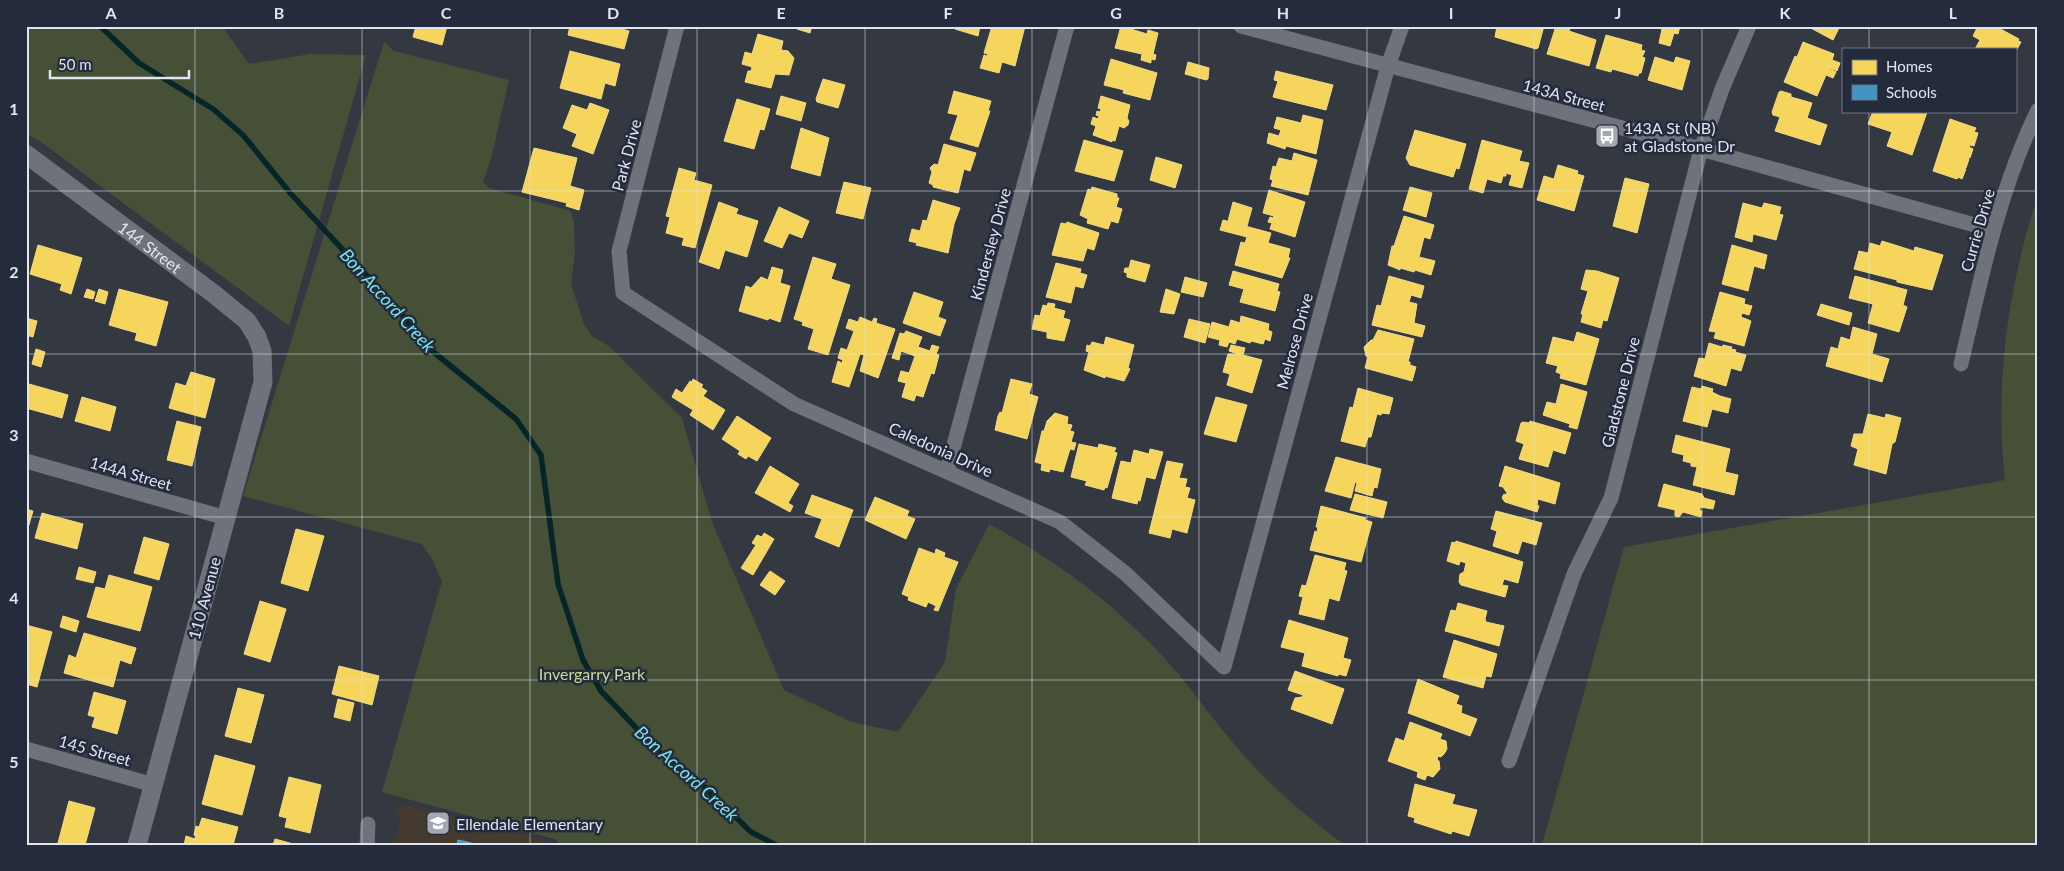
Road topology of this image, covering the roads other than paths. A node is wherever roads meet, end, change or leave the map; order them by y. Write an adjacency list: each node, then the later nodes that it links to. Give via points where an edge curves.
1 (677, 26): 11 (street, Park Drive, via 619,251)
2 (1067, 26): 15 (street, Kindersley Drive)
3 (1241, 26): 6 (street, 143A Street)
4 (1402, 26): 6 (street, Melrose Drive)
5 (1749, 26): 8 (street, Gladstone Drive)
6 (1388, 66): 8 (street, 143A Street); 17 (street, Melrose Drive)
7 (2038, 110): 10 (street, Currie Drive, via 2022,141)
8 (1701, 149): 10 (street, 143A Street); 19 (street, Gladstone Drive, via 1611,498 1574,574)
9 (26, 154): 12 (street, 144 Street, via 214,294 246,321)
10 (1993, 230): 13 (street, Currie Drive)
11 (623, 293): 15 (street, Caledonia Drive, via 794,404)
12 (262, 351): 16 (street, 110 Avenue, via 263,382)
13 (1960, 364)
14 (26, 461): 16 (street, 144A Street)
15 (946, 470): 17 (street, Caledonia Drive, via 1060,522 1126,574)
16 (226, 518): 20 (street, 110 Avenue)
17 (1224, 667)
18 (26, 749): 20 (street, 145 Street)
19 (1509, 761)
20 (154, 785): 22 (street, 110 Avenue)
21 (368, 824): 23 (street)
22 (137, 845)
23 (367, 845)

